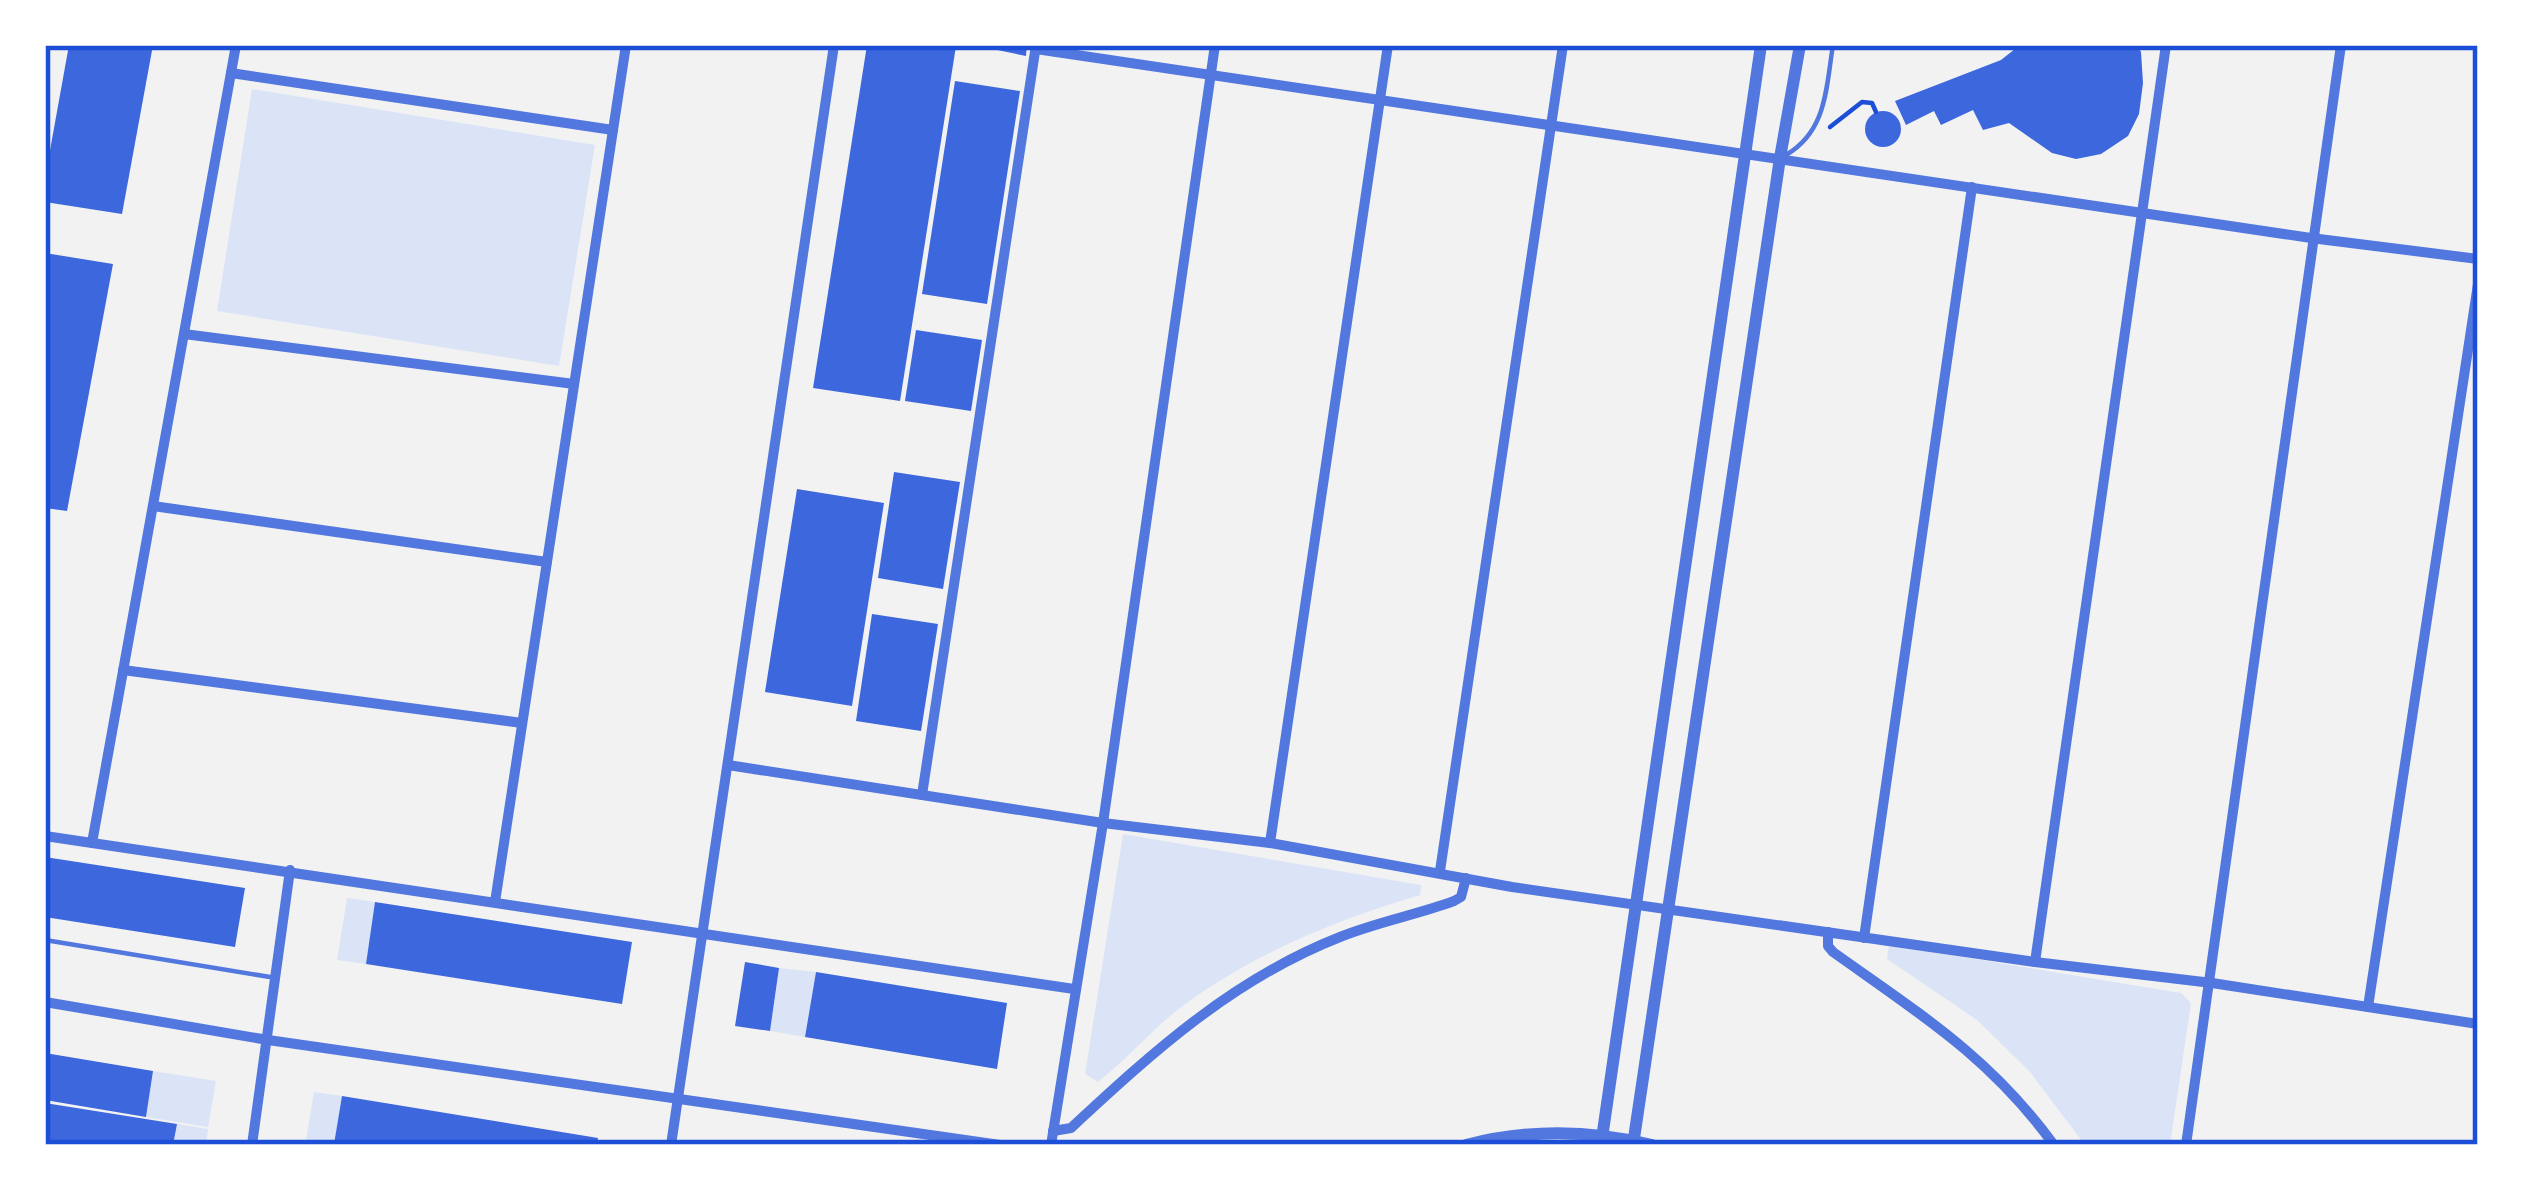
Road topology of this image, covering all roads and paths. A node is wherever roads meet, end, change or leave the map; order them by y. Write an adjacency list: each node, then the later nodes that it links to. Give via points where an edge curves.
1 (236, 45): 13 (street)
2 (626, 45): 18 (street)
3 (834, 45): 33 (street)
4 (1215, 45): 14 (street)
5 (1388, 45): 15 (street)
6 (1563, 45): 17 (street)
7 (1760, 45): 20 (street)
8 (1800, 45): 21 (street)
9 (1833, 45): 19 (lane)
10 (2166, 45): 23 (street)
11 (2341, 45): 24 (street)
12 (1036, 47): 14 (street); 34 (street)
13 (231, 73): 18 (street); 27 (street)
14 (1211, 74): 15 (street); 35 (street)
15 (1380, 99): 17 (street); 38 (street)
16 (1876, 112): 19 (path, via 1862,102)
17 (1552, 124): 20 (street); 40 (street)
18 (613, 130): 28 (street)
19 (1813, 131): 21 (lane)
20 (1743, 153): 21 (street); 43 (street)
21 (1780, 158): 22 (street); 44 (street)
22 (1972, 187): 23 (street); 47 (street)
23 (2141, 212): 24 (street); 49 (street)
24 (2312, 238): 25 (street); 51 (street)
25 (2478, 259)
26 (2478, 284): 54 (street)
27 (184, 334): 28 (street); 29 (street)
28 (574, 384): 30 (street)
29 (153, 506): 30 (street); 31 (street)
30 (547, 562): 32 (street)
31 (123, 670): 32 (street); 37 (street)
32 (522, 723): 42 (street)
33 (728, 765): 34 (street); 46 (street)
34 (922, 795): 35 (street)
35 (1103, 823): 38 (street); 52 (street)
36 (45, 836): 37 (street)
37 (92, 843): 39 (street)
38 (1270, 843): 40 (street)
39 (290, 870): 42 (street); 50 (street)
40 (1440, 872): 41 (street)
41 (1466, 878): 43 (street); 58 (street, via 1454,901 1341,936 1235,990 1071,1127)
42 (495, 902): 46 (street)
43 (1638, 902): 44 (street); 59 (street)
44 (1668, 908): 45 (street); 60 (street)
45 (1828, 932): 47 (street); 67 (street, via 1833,952 1986,1064)
46 (703, 933): 52 (street); 57 (street)
47 (1864, 938): 49 (street)
48 (45, 940): 50 (lane)
49 (2036, 962): 51 (street)
50 (276, 978): 56 (street)
51 (2212, 983): 54 (street); 68 (street)
52 (1074, 989): 58 (street)
53 (45, 1002): 56 (street)
54 (2368, 1007): 55 (street)
55 (2478, 1024)
56 (268, 1040): 57 (street); 61 (street)
57 (678, 1097): 62 (street); 63 (street)
58 (1054, 1131): 64 (street)
59 (1602, 1140): 60 (street); 65 (street, via 1525,1135)
60 (1633, 1143): 66 (street)
61 (252, 1145)
62 (671, 1145)
63 (1000, 1145)
64 (1052, 1145)
65 (1466, 1145)
66 (1652, 1145)
67 (2054, 1145)
68 (2186, 1145)

